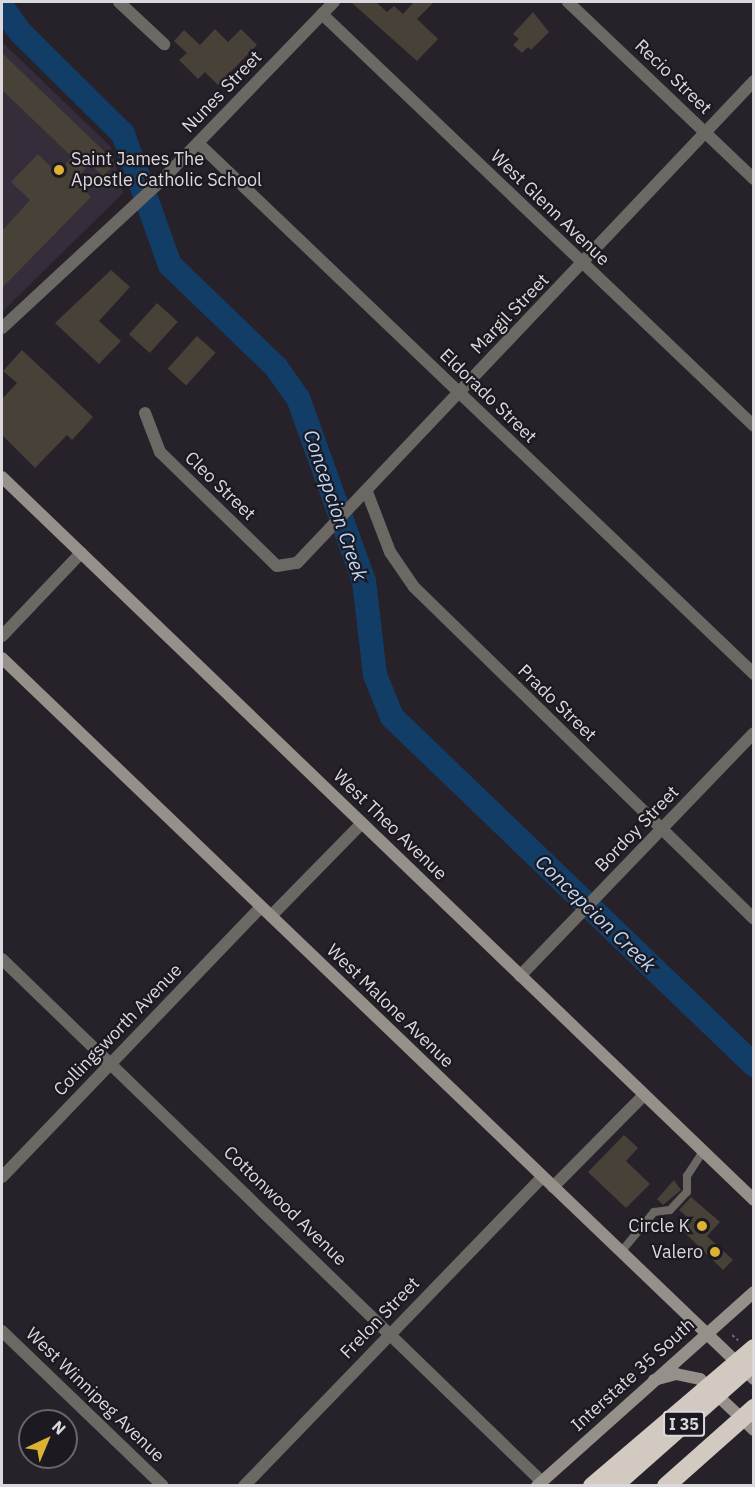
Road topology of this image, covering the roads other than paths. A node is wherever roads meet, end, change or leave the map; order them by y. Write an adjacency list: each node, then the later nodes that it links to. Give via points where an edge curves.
1 (119, 2): 5 (street)
2 (334, 2): 4 (street, Nunes Street)
3 (568, 2): 7 (street, Recio Street)
4 (322, 14): 8 (street, Nunes Street); 10 (street, West Glenn Avenue)
5 (164, 44)
6 (753, 81): 7 (street, Margil Street)
7 (705, 132): 9 (street, Recio Street); 10 (street, Margil Street)
8 (198, 143): 11 (street, Nunes Street); 12 (street, Eldorado Street)
9 (753, 179)
10 (582, 264): 12 (street, Margil Street); 14 (street, West Glenn Avenue)
11 (2, 328)
12 (459, 394): 16 (street, Margil Street); 21 (street, Eldorado Street)
13 (145, 413): 18 (street, Cleo Street, via 160,453 278,566)
14 (753, 426)
15 (2, 477): 17 (street, West Theo Avenue)
16 (367, 492): 18 (street, Margil Street); 24 (street, Prado Street, via 390,552 414,587)
17 (81, 553): 19 (street); 23 (street, West Theo Avenue)
18 (290, 567)
19 (2, 636)
20 (2, 658): 25 (street, West Malone Avenue)
21 (753, 674)
22 (753, 733): 24 (street, Bordoy Street)
23 (362, 823): 25 (street, Collingsworth Avenue); 28 (street, West Theo Avenue)
24 (661, 830): 26 (street, Prado Street); 28 (street, Bordoy Street)
25 (266, 911): 29 (street, Collingsworth Avenue); 32 (street, West Malone Avenue)
26 (753, 919)
27 (2, 959): 29 (street, Cottonwood Avenue)
28 (520, 976): 30 (street, West Theo Avenue)
29 (112, 1062): 33 (street, Collingsworth Avenue); 40 (street, Cottonwood Avenue)
30 (644, 1095): 31 (street, West Theo Avenue); 34 (street)
31 (703, 1151): 35 (street, West Theo Avenue); 36 (lane, via 687,1176 687,1192 670,1210 654,1212)
32 (542, 1176): 34 (street, West Malone Avenue); 40 (street, Frelon Street)
33 (2, 1177)
34 (553, 1187): 36 (street, West Malone Avenue)
35 (753, 1200)
36 (621, 1252): 39 (street, West Malone Avenue)
37 (753, 1292): 39 (street, Interstate 35 South)
38 (2, 1331): 48 (street, West Winnipeg Avenue)
39 (705, 1333): 43 (street, West Malone Avenue); 44 (street, Interstate 35 South)
40 (390, 1334): 47 (street, Cottonwood Avenue); 49 (street, Frelon Street)
41 (753, 1348): 50 (highway, bridge)
42 (753, 1362): 51 (highway, I 35, bridge)
43 (753, 1379)
44 (652, 1380): 46 (street, via 676,1374 700,1379); 47 (street, Interstate 35 South)
45 (753, 1408): 52 (highway, I 35, bridge)
46 (753, 1430)
47 (539, 1484)
48 (163, 1485)
49 (244, 1485)
50 (592, 1485)
51 (614, 1485)
52 (666, 1485)

